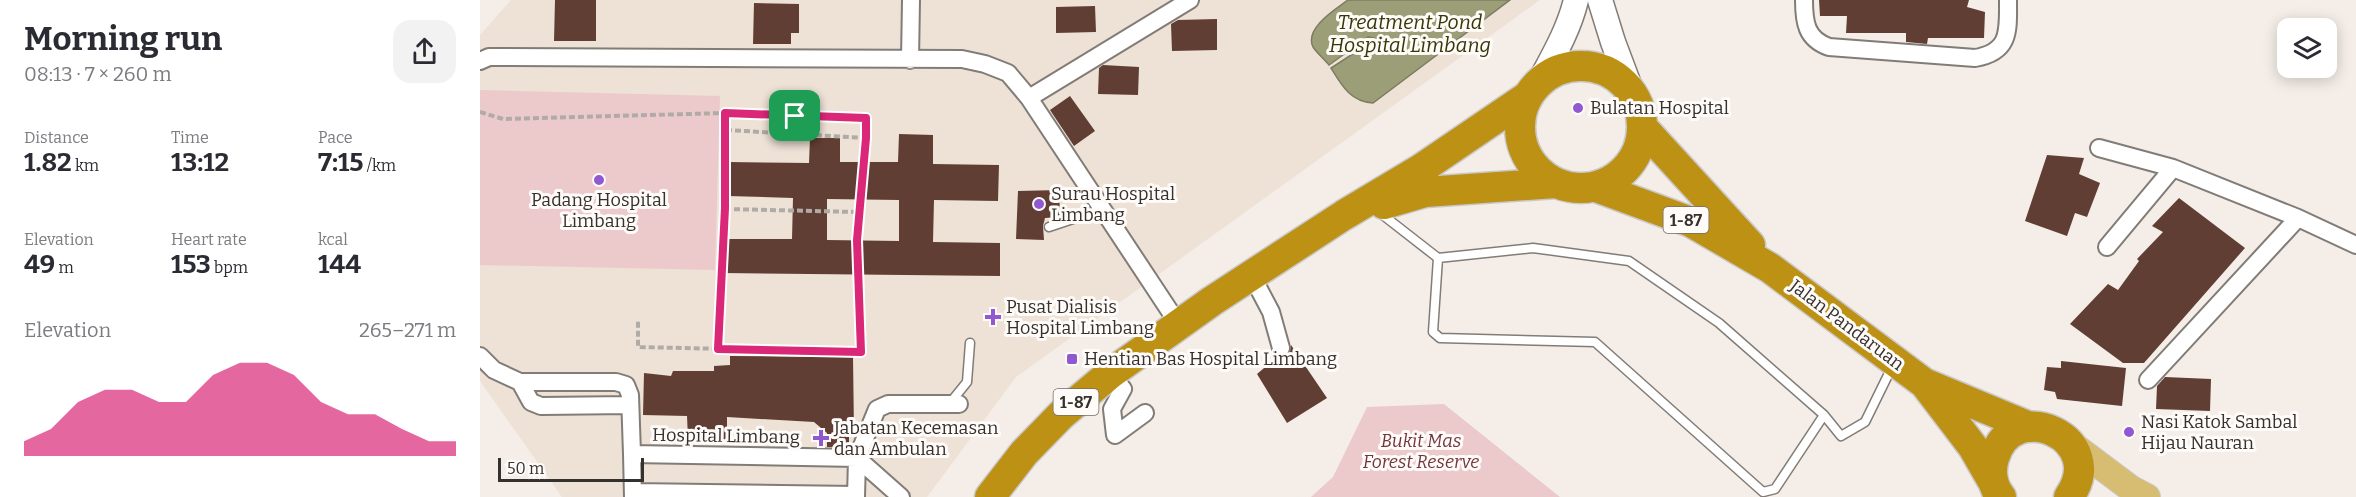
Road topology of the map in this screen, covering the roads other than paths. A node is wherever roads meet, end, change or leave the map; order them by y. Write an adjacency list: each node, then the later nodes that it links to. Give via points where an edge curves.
1 (910, 0): 7 (street)
2 (1190, 0): 11 (street)
3 (1576, 0): 9 (main road, via 1560,45)
4 (1600, 0): 10 (main road)
5 (1804, 0): 6 (street, via 1805,26 1819,44 1975,58 1991,55 2002,46 2008,33)
6 (2008, 0)
7 (910, 60): 8 (street, via 489,57); 11 (street, via 962,59 984,64 1008,73)
8 (480, 61)
9 (1533, 89): 10 (highway, via 1557,70 1577,65 1598,67); 15 (highway, via 1520,116 1520,137 1526,156 1539,172); 18 (highway, 1-87)
10 (1631, 90): 12 (highway, via 1640,108)
11 (1029, 98): 17 (street)
12 (1643, 128): 16 (highway, via 1640,147 1630,165 1615,179); 24 (highway, Jalan Pandaruan / 1-87)
13 (2099, 147): 14 (street)
14 (2173, 168): 19 (street); 22 (street)
15 (1556, 183): 16 (highway); 18 (highway, 1-87, via 1425,192)
16 (1596, 187): 24 (highway, Jalan Pandaruan / 1-87, via 1691,222)
17 (1103, 209): 20 (lane); 26 (street)
18 (1358, 211): 23 (lane); 25 (highway, 1-87)
19 (2298, 218): 21 (street); 32 (street)
20 (1049, 226)
21 (2356, 244)
22 (2107, 247)
23 (1437, 258): 38 (lane, via 1533,248 1629,261 1719,322); 38 (lane, via 1435,335 1595,342 1763,492 1774,489)
24 (1770, 268): 30 (highway, Jalan Pandaruan / 1-87)
25 (1252, 276): 26 (highway, 1-87); 28 (street, via 1271,312)
26 (1179, 325): 31 (highway, 1-87)
27 (970, 343): 35 (lane, via 967,382)
28 (1281, 348)
29 (480, 356): 33 (street, via 494,370)
30 (1895, 361): 34 (highway, Jalan Pandaruan / 1-87); 38 (lane, via 1865,422 1841,436)
31 (1111, 373): 37 (street, via 1123,389 1112,409 1115,435); 47 (highway, 1-87, via 1060,415)
32 (2148, 380)
33 (520, 382): 36 (street, via 531,402 541,406); 36 (street, via 621,383 629,390)
34 (1924, 383): 39 (highway, Jalan Pandaruan / 1-87); 43 (highway, Jalan Pandaruan / 1-87, via 1973,447)
35 (955, 404): 42 (street, via 882,406 874,414)
36 (630, 405): 41 (street)
37 (1145, 413)
38 (1824, 415)
39 (2030, 427): 40 (highway, Jalan Pandaruan, via 2045,427); 43 (highway, via 2016,431 2000,445 1991,465)
40 (2070, 443): 48 (highway, via 2079,473); 49 (main road)
41 (632, 454): 42 (street, Hospital Limbang); 44 (street, Hospital Limbang)
42 (857, 458): 45 (street); 46 (street)
43 (1997, 488)
44 (633, 494): 45 (street)
45 (857, 496)
46 (901, 497)
47 (990, 497)
48 (2069, 497)
49 (2147, 497)

